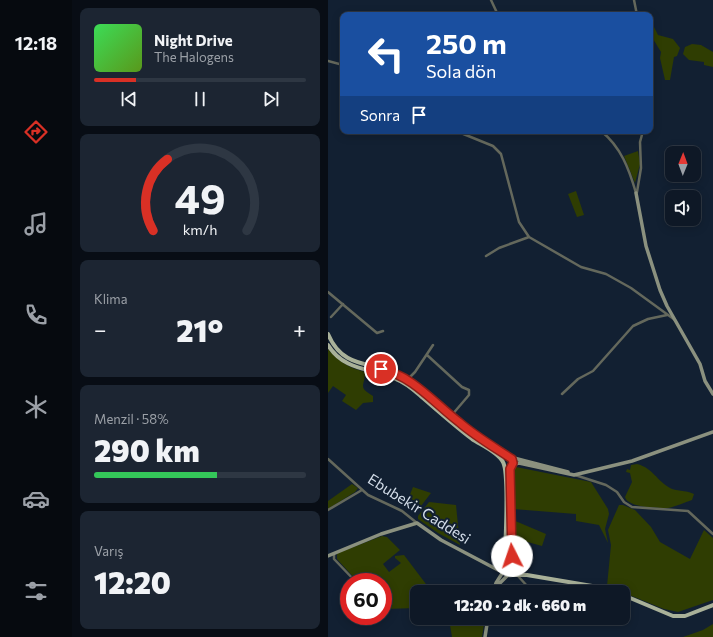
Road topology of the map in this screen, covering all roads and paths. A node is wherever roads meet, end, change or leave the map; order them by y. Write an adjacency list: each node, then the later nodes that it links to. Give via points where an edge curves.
1 (491, 0): 3 (street)
2 (634, 0): 4 (street)
3 (497, 12)
4 (636, 12)
5 (328, 61): 6 (street)
6 (340, 64)
7 (463, 134): 11 (street, via 493,146 501,154 518,222)
8 (604, 134): 10 (street, via 619,150 630,172)
9 (642, 134): 10 (street, via 641,168)
10 (636, 193): 17 (street, via 650,262)
11 (529, 237): 12 (street, via 499,248); 15 (street, via 581,267 606,274 631,288)
12 (486, 256)
13 (328, 292): 14 (street)
14 (343, 304): 16 (street); 18 (street, via 377,333)
15 (667, 315): 17 (street); 24 (street, via 648,319 633,326 593,371)
16 (331, 317)
17 (676, 322): 25 (street, via 700,364 705,381)
18 (382, 331)
19 (328, 334): 23 (main road, via 335,347 349,359)
20 (328, 345): 30 (main road, via 337,356 352,366 404,382)
21 (433, 345): 22 (street)
22 (427, 355): 23 (street); 26 (street, via 462,387 469,390 469,394)
23 (408, 379): 26 (main road)
24 (562, 394)
25 (713, 394)
26 (451, 416): 28 (main road, via 470,432)
27 (713, 432): 32 (street, via 632,461)
28 (510, 457): 30 (main road, via 504,459); 31 (main road, via 513,460); 32 (street)
29 (328, 459): 33 (street, Ebubekir Caddesi)
30 (504, 464): 31 (main road); 39 (main road, via 506,545)
31 (511, 465): 32 (street, via 519,463); 40 (main road, via 511,550)
32 (574, 475): 36 (street, via 606,485 618,492 624,502 632,507 688,511)
33 (362, 490): 34 (street); 35 (street, Ebubekir Caddesi, via 402,511)
34 (328, 510)
35 (417, 523): 37 (street); 41 (street, Ebubekir Caddesi, via 441,540)
36 (713, 534)
37 (334, 553): 38 (street); 42 (street, via 334,559)
38 (328, 556)
39 (502, 565): 40 (main road, via 508,561); 41 (main road)
40 (516, 566): 43 (main road, via 514,574); 45 (main road)
41 (503, 571): 43 (main road); 46 (street)
42 (347, 573)
43 (509, 575): 44 (main road); 47 (street)
44 (517, 575): 45 (main road); 48 (street)
45 (527, 575): 49 (main road)
46 (495, 585)
47 (497, 585)
48 (526, 585)
49 (586, 585)
50 (630, 598): 51 (main road, via 674,616 685,616)
51 (713, 605)
52 (487, 625): 53 (street)
53 (485, 637)

